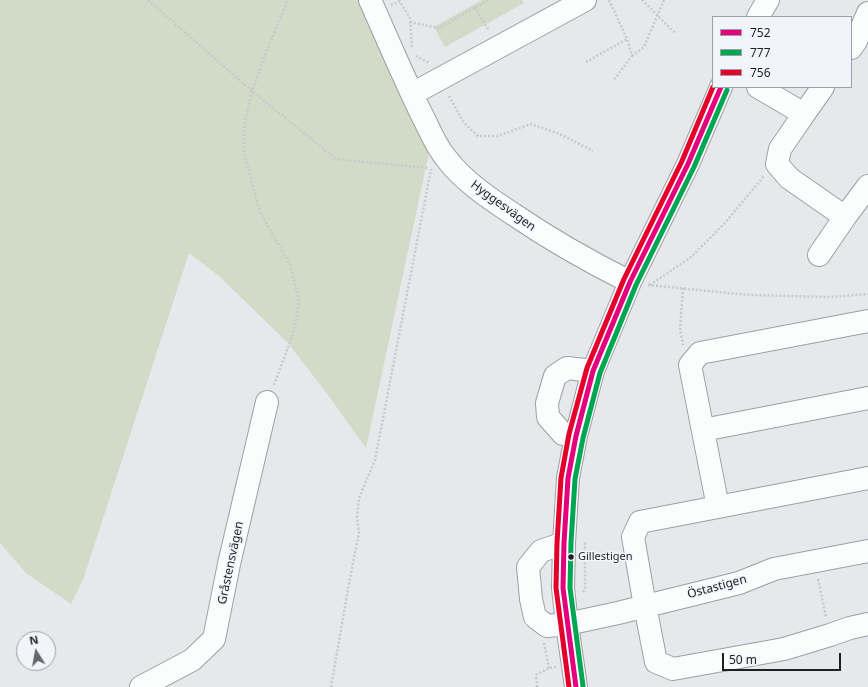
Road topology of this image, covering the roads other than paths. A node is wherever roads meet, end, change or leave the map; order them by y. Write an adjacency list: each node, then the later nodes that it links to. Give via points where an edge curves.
1 (370, 0): 10 (street, Hyggesvägen)
2 (585, 0): 10 (street)
3 (768, 0): 5 (street)
4 (868, 13): 6 (street)
5 (759, 16)
6 (852, 47)
7 (721, 88): 15 (street)
8 (760, 88): 11 (street)
9 (822, 88): 11 (street)
10 (412, 94): 15 (street, Hyggesvägen, via 445,158 470,183 549,239 586,260)
11 (804, 114): 13 (street, via 780,149 777,164 789,178)
12 (868, 186): 13 (street)
13 (845, 217): 14 (street)
14 (819, 255)
15 (640, 284): 17 (street)
16 (868, 321): 20 (street, via 700,353 690,365)
17 (593, 371): 21 (street); 21 (street, via 567,368 555,376 547,403 548,417 553,423 564,434)
18 (868, 398): 20 (street)
19 (267, 402): 29 (street, Gråstensvägen, via 214,638 192,660)
20 (703, 430): 23 (street)
21 (576, 436): 24 (street, via 568,478)
22 (868, 478): 23 (street)
23 (718, 507): 26 (street, via 640,522 633,537)
24 (572, 541): 27 (street, via 563,588); 27 (street, Östastigen, via 541,551 528,568 535,617 547,626)
25 (868, 551): 26 (street, Östastigen, via 774,569 739,583)
26 (645, 606): 27 (street, Östastigen); 28 (street, via 656,662 673,669 784,649)
27 (567, 624): 30 (street)
28 (868, 624)
29 (141, 687)
30 (576, 687)

